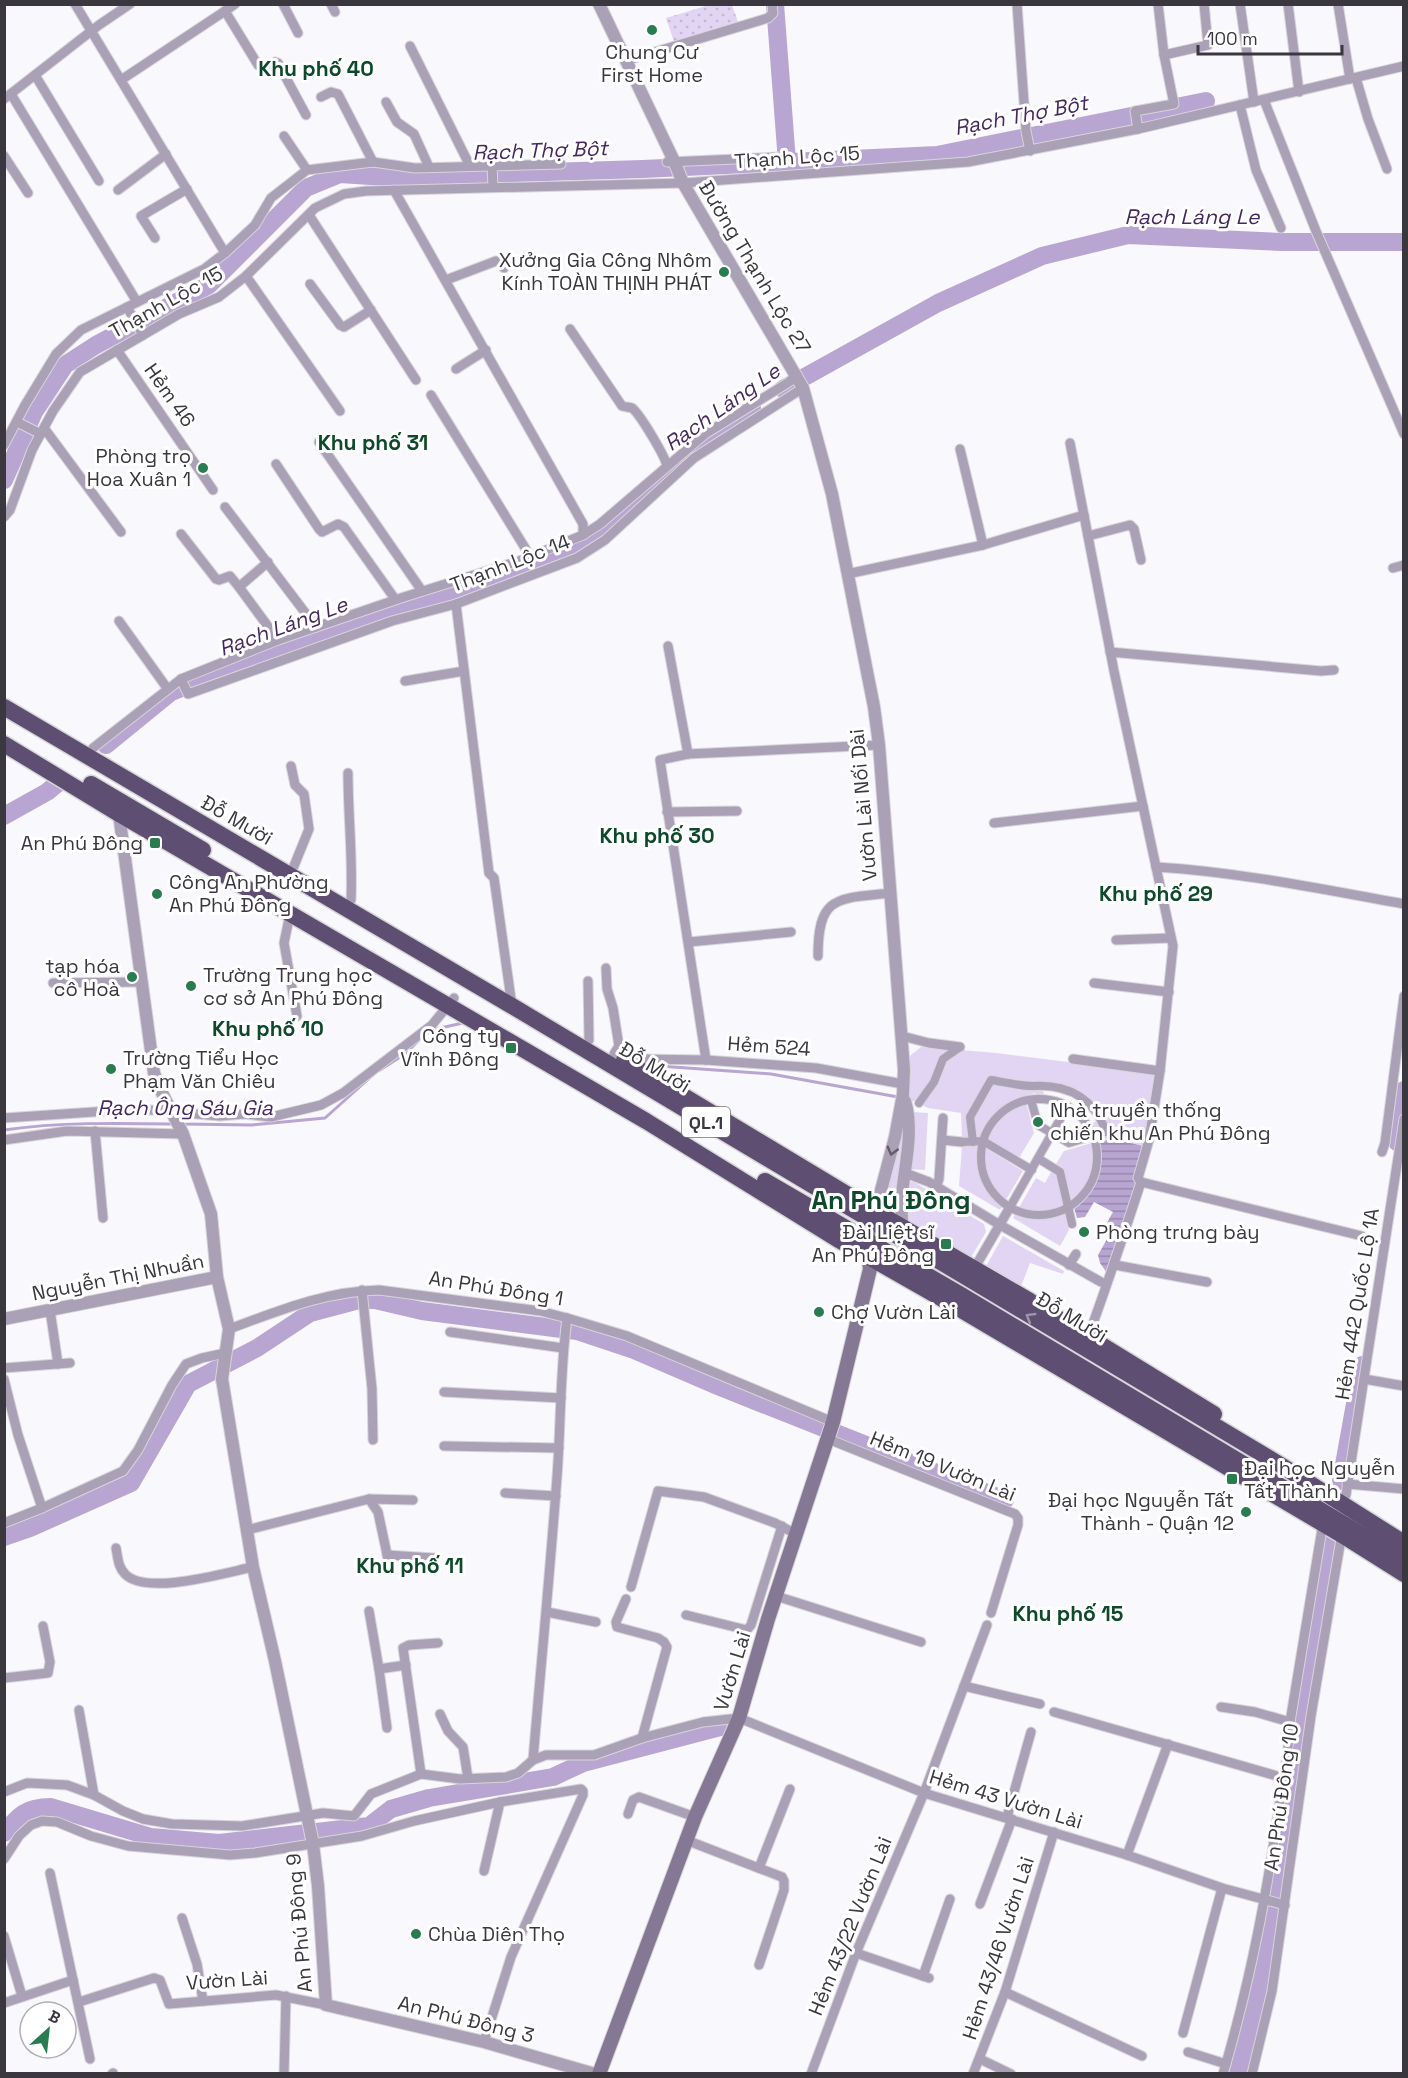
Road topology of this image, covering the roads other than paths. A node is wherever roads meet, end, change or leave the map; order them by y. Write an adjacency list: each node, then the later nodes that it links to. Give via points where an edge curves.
1 (75, 4): 14 (street)
2 (130, 4): 14 (street)
3 (235, 4): 13 (street)
4 (283, 4): 15 (street)
5 (599, 4): 18 (street, Đường Thạnh Lộc 27)
6 (772, 4): 18 (street, via 773,13 768,18)
7 (1017, 4): 33 (street)
8 (1158, 4): 17 (street)
9 (1204, 4): 17 (street, via 1208,45)
10 (1239, 4): 28 (street)
11 (1288, 4): 23 (street)
12 (1338, 4): 21 (street)
13 (225, 11): 22 (street); 30 (street, via 258,65 263,69 278,63)
14 (92, 30): 20 (street); 22 (street)
15 (298, 33)
16 (410, 46): 41 (street)
17 (1164, 55): 31 (street, via 1174,104 1135,111)
18 (625, 61): 38 (street, Đường Thạnh Lộc 27)
19 (1404, 66): 21 (street, Thạnh Lộc 15)
20 (35, 75): 24 (street); 47 (street)
21 (1353, 79): 23 (street, Thạnh Lộc 15); 45 (street)
22 (121, 80): 34 (street)
23 (1299, 92): 26 (street, Thạnh Lộc 15)
24 (8, 96): 62 (street)
25 (321, 97): 37 (street, via 331,92 338,94)
26 (1264, 100): 28 (street, Thạnh Lộc 15); 76 (street)
27 (386, 102): 43 (street, via 397,122 414,134)
28 (1254, 102): 29 (street, Thạnh Lộc 15)
29 (1240, 105): 31 (street, Thạnh Lộc 15); 55 (street, via 1256,170)
30 (306, 115)
31 (1137, 125): 33 (street, Thạnh Lộc 15)
32 (284, 136): 44 (street)
33 (1030, 148): 46 (street, Thạnh Lộc 15, via 968,162)
34 (166, 154): 50 (street); 51 (street)
35 (4, 156): 53 (street)
36 (780, 157): 38 (street, Thạnh Lộc 15)
37 (373, 162): 43 (street); 44 (street)
38 (672, 162): 46 (street, Đường Thạnh Lộc 27)
39 (548, 164): 40 (street); 42 (street); 48 (street)
40 (561, 164)
41 (470, 166): 42 (street); 43 (street)
42 (492, 166): 49 (street)
43 (429, 167)
44 (307, 170): 57 (street, Thạnh Lộc 15, via 270,198 255,225)
45 (1387, 170)
46 (681, 180): 48 (street, Thạnh Lộc 15); 71 (street, Đường Thạnh Lộc 27)
47 (99, 181)
48 (551, 185): 49 (street, Thạnh Lộc 15)
49 (493, 187): 52 (street, Thạnh Lộc 15)
50 (187, 189): 56 (street, via 141,216); 57 (street)
51 (118, 190)
52 (394, 190): 54 (street, Thạnh Lộc 15, via 344,194); 60 (street, Thạnh Lộc 14)
53 (28, 193)
54 (309, 215): 59 (street, Thạnh Lộc 15); 64 (street)
55 (1281, 228)
56 (155, 238)
57 (225, 253): 62 (street, Thạnh Lộc 15, via 204,269)
58 (504, 268): 60 (street, via 502,262 496,261)
59 (246, 276): 66 (street, Thạnh Lộc 15, via 219,297); 73 (street)
60 (446, 280): 68 (street, Thạnh Lộc 14)
61 (310, 284): 64 (street, via 340,326)
62 (137, 302): 63 (street, Thạnh Lộc 15)
63 (127, 307): 66 (street); 74 (street, Thạnh Lộc 15, via 81,330 56,354)
64 (371, 310): 70 (street)
65 (570, 330): 82 (street, via 622,406 632,409 659,447)
66 (143, 334): 67 (street, Thạnh Lộc 15)
67 (117, 350): 75 (street, Thạnh Lộc 15, via 80,372); 83 (street, Hẻm 46)
68 (486, 350): 69 (street); 89 (street, Thạnh Lộc 14, via 583,524)
69 (456, 369)
70 (416, 380)
71 (799, 380): 82 (street, Thạnh Lộc 14, via 789,382 705,434); 98 (street, Vườn Lài Nối Dài, via 832,494); 99 (street, Thạnh Lộc 14, via 694,458 605,540 577,558)
72 (431, 395): 92 (street)
73 (340, 411)
74 (17, 422): 75 (street); 79 (street, Thạnh Lộc 15)
75 (42, 431): 86 (street, Thạnh Lộc 15); 87 (street)
76 (1404, 434)
77 (319, 442): 101 (street)
78 (1070, 443): 85 (street)
79 (4, 445)
80 (960, 449): 91 (street)
81 (276, 464): 102 (street, via 319,529 322,532 338,524 345,527)
82 (667, 466): 89 (street, Thạnh Lộc 14)
83 (213, 490)
84 (225, 507): 95 (street)
85 (1084, 515): 90 (street); 91 (street)
86 (4, 517)
87 (121, 531)
88 (180, 534): 100 (street, via 216,579 230,576)
89 (583, 535): 92 (street, Thạnh Lộc 14)
90 (1088, 536): 93 (street, via 1130,525); 108 (street)
91 (983, 545): 98 (street)
92 (530, 556): 94 (street, Thạnh Lộc 14)
93 (1141, 560)
94 (519, 561): 99 (street); 101 (street, Thạnh Lộc 14)
95 (268, 562): 100 (street); 105 (street)
96 (1404, 565): 97 (street)
97 (1393, 568)
98 (847, 574): 118 (street, Vườn Lài Nối Dài)
99 (525, 578): 103 (street, Thạnh Lộc 14)
100 (239, 587): 106 (street)
101 (422, 591): 102 (street, Thạnh Lộc 14)
102 (395, 599): 105 (street, Thạnh Lộc 14)
103 (456, 604): 110 (street); 111 (street, Thạnh Lộc 14, via 392,621 188,694)
104 (119, 621): 113 (street)
105 (316, 627): 106 (street, Thạnh Lộc 14)
106 (278, 640): 111 (street, Thạnh Lộc 14)
107 (668, 645): 120 (street)
108 (1110, 652): 109 (street); 123 (street)
109 (1334, 670)
110 (464, 671): 112 (street); 146 (street, via 489,873 494,878)
111 (181, 680): 113 (street, Thạnh Lộc 14)
112 (405, 681)
113 (167, 688): 119 (street, Thạnh Lộc 14)
114 (4, 696): 119 (highway, Đỗ Mười / QL.1)
115 (4, 707): 146 (highway, Đỗ Mười / QL.1)
116 (4, 733): 124 (highway, Đỗ Mười / QL.1)
117 (4, 744): 124 (highway, Đỗ Mười / QL.1)
118 (879, 745): 120 (street); 130 (street, Vườn Lài Nối Dài)
119 (93, 748): 128 (highway, Đỗ Mười / QL.1)
120 (688, 754): 126 (street, via 660,760)
121 (291, 766): 128 (street, via 295,785 304,794 309,829)
122 (348, 773): 131 (street)
123 (1143, 806): 127 (street); 129 (street)
124 (121, 808): 133 (highway, Đỗ Mười / QL.1); 141 (street, Nguyễn Thị Nhuần); 147 (highway, Đỗ Mười / QL.1)
125 (737, 811): 126 (street)
126 (667, 812): 137 (street)
127 (994, 824)
128 (294, 866): 131 (highway, Đỗ Mười / QL.1)
129 (1156, 867): 132 (street, via 1188,868); 135 (street)
130 (891, 893): 138 (street, via 837,901 828,909 818,931); 149 (street, Vườn Lài Nối Dài)
131 (351, 900): 146 (highway, Đỗ Mười / QL.1)
132 (1404, 904)
133 (290, 914): 147 (highway, Đỗ Mười / QL.1); 148 (street, via 284,943)
134 (791, 932): 137 (street)
135 (1171, 938): 136 (street); 144 (street)
136 (1116, 940)
137 (689, 942): 154 (street)
138 (818, 956)
139 (606, 968): 152 (street, via 619,1046)
140 (588, 981): 150 (street)
141 (142, 982): 142 (street); 164 (street, Nguyễn Thị Nhuần, via 154,1073)
142 (53, 983)
143 (1094, 983): 144 (street)
144 (1169, 992): 156 (street)
145 (1404, 996): 173 (street)
146 (510, 999): 150 (highway, Đỗ Mười / QL.1); 181 (highway, Đỗ Mười / QL.1)
147 (451, 1002): 164 (street, via 432,1025 343,1093 321,1105 271,1117 244,1114); 188 (highway, Đỗ Mười / QL.1)
148 (297, 1016)
149 (902, 1036): 151 (street); 157 (street, Vườn Lài Nối Dài)
150 (590, 1040): 152 (highway, Đỗ Mười / QL.1)
151 (960, 1047): 159 (street, via 943,1059 934,1082)
152 (614, 1054): 155 (highway, Đỗ Mười / QL.1)
153 (1074, 1059): 156 (street)
154 (706, 1060): 155 (street, Hẻm 524, via 639,1059); 157 (street, Hẻm 524, via 816,1068)
155 (632, 1065): 181 (highway, Đỗ Mười / QL.1)
156 (1160, 1071): 177 (street, via 1149,1140 1138,1178)
157 (903, 1089): 176 (street, Vườn Lài, via 907,1108); 181 (street, Vườn Lài Nối Dài, one-way to 181)
158 (1031, 1100): 160 (street); 166 (street, via 1038,1125); 172 (street, via 1000,1114)
159 (919, 1103)
160 (1067, 1107): 166 (street); 167 (street, via 1084,1121)
161 (4, 1118): 164 (street, via 138,1109)
162 (943, 1118): 169 (street)
163 (1404, 1119): 208 (street, Hẻm 442 Quốc Lộ 1A)
164 (178, 1124): 165 (street); 192 (street, Nguyễn Thị Nhuần, via 211,1214)
165 (95, 1131): 168 (street); 182 (street)
166 (1053, 1134): 167 (street, via 1069,1143); 174 (street)
167 (1093, 1137): 171 (street, via 1106,1132 1102,1120 1075,1094 1051,1085 991,1080 970,1117); 180 (street, via 1097,1155 1095,1174 1083,1195)
168 (4, 1140)
169 (942, 1140): 170 (street); 178 (street)
170 (962, 1142): 171 (street)
171 (973, 1142): 172 (street)
172 (983, 1142): 175 (street); 179 (street, via 981,1162 985,1177 995,1194)
173 (1382, 1152)
174 (1039, 1159): 175 (street); 180 (street, via 1060,1172)
175 (1032, 1170): 179 (street)
176 (905, 1173): 178 (street); 185 (street, Vườn Lài)
177 (1141, 1182): 186 (street); 189 (street)
178 (936, 1186): 184 (street)
179 (1010, 1207): 180 (street, via 1036,1215); 184 (street)
180 (1068, 1207): 183 (street)
181 (874, 1217): 185 (highway, Đỗ Mười / QL.1); 188 (main road, Vườn Lài)
182 (103, 1218)
183 (1072, 1224)
184 (1000, 1226): 190 (street); 191 (street)
185 (897, 1230): 188 (main road, Vườn Lài); 191 (highway, Đỗ Mười / QL.1); 218 (highway, Đỗ Mười / QL.1, one-way to 185)
186 (1362, 1236)
187 (1076, 1254): 190 (street)
188 (873, 1256): 212 (main road, Vườn Lài); 223 (highway, Đỗ Mười / QL.1, via 961,1295)
189 (1115, 1264): 194 (street); 201 (street)
190 (1069, 1265): 193 (street)
191 (974, 1269): 201 (highway, Đỗ Mười / QL.1)
192 (217, 1277): 196 (street, Nguyễn Thị Nhuần); 199 (street)
193 (1101, 1282)
194 (1207, 1282)
195 (362, 1294): 198 (street, An Phú Đông 1, via 379,1290 540,1311); 199 (street, An Phú Đông 1, via 312,1299); 213 (street)
196 (50, 1310): 197 (street, Nguyễn Thị Nhuần); 205 (street)
197 (4, 1318)
198 (566, 1322): 202 (street); 212 (street, An Phú Đông 1, via 627,1336)
199 (229, 1329): 203 (street, An Phú Đông 9)
200 (450, 1332): 202 (street)
201 (1088, 1337): 218 (highway, Đỗ Mười / QL.1)
202 (563, 1344): 211 (street)
203 (225, 1356): 222 (street, via 186,1364 123,1471); 226 (street, An Phú Đông 9, via 222,1379)
204 (70, 1363): 205 (street)
205 (58, 1364): 206 (street)
206 (4, 1368)
207 (4, 1379): 222 (street)
208 (1364, 1379): 209 (street); 218 (street, Hẻm 442 Quốc Lộ 1A)
209 (1404, 1386)
210 (444, 1392): 211 (street)
211 (561, 1398): 215 (street)
212 (830, 1431): 229 (main road, Vườn Lài); 241 (street, Hẻm 19 Vườn Lài, via 1015,1514 1018,1526)
213 (373, 1440)
214 (444, 1446): 215 (street)
215 (559, 1448): 219 (street)
216 (1404, 1489): 218 (street)
217 (505, 1493): 219 (street)
218 (1346, 1494): 228 (highway, Đỗ Mười / QL.1); 230 (highway, Đỗ Mười / QL.1)
219 (556, 1496): 240 (street)
220 (369, 1499): 221 (street); 226 (street); 232 (street, via 378,1512 387,1557)
221 (413, 1500)
222 (42, 1508): 224 (street)
223 (1324, 1518): 227 (highway, Đỗ Mười / QL.1); 258 (street)
224 (4, 1523)
225 (782, 1526): 229 (street); 236 (street, via 704,1497 658,1491); 242 (street, via 747,1630)
226 (247, 1530): 234 (street, An Phú Đông 9)
227 (1343, 1530): 233 (highway, Đỗ Mười / QL.1); 235 (highway, Đỗ Mười / QL.1); 288 (street, An Phú Đông 10)
228 (1404, 1531)
229 (796, 1534): 237 (main road, Vườn Lài)
230 (1404, 1543)
231 (116, 1548): 234 (street, via 119,1567 126,1576 150,1584 166,1585)
232 (434, 1558)
233 (1404, 1560)
234 (253, 1567): 274 (street, An Phú Đông 9)
235 (1404, 1574)
236 (631, 1587)
237 (776, 1596): 246 (street); 257 (main road, Vườn Lài)
238 (626, 1599): 261 (street, via 617,1627 658,1638 667,1647)
239 (369, 1611): 249 (street)
240 (547, 1612): 243 (street); 263 (street)
241 (991, 1613)
242 (686, 1615)
243 (596, 1622)
244 (987, 1625): 251 (street, Hẻm 43/22 Vườn Lài)
245 (43, 1626): 250 (street, via 50,1662 48,1672)
246 (921, 1642)
247 (438, 1643): 248 (street, via 403,1648)
248 (406, 1665): 249 (street); 264 (street)
249 (379, 1669): 259 (street)
250 (4, 1678)
251 (964, 1686): 252 (street); 269 (street, Hẻm 43/22 Vườn Lài)
252 (1040, 1704)
253 (1221, 1707): 258 (street)
254 (79, 1710): 270 (street)
255 (1054, 1712): 262 (street)
256 (440, 1714): 265 (street, via 448,1731 464,1747)
257 (739, 1718): 261 (street, via 703,1722); 269 (street, Hẻm 43 Vườn Lài); 273 (main road, Vườn Lài)
258 (1290, 1722): 266 (street)
259 (387, 1728)
260 (1030, 1732): 275 (street)
261 (642, 1738): 263 (street, via 594,1755 546,1755)
262 (1168, 1744): 266 (street); 279 (street)
263 (533, 1760): 265 (street, via 518,1773 506,1777)
264 (421, 1773): 265 (street); 274 (street, via 371,1794 354,1816 323,1814)
265 (468, 1778)
266 (1284, 1778): 286 (street)
267 (790, 1789): 281 (street)
268 (4, 1792): 270 (street, via 27,1783 67,1785)
269 (924, 1794): 275 (street, Hẻm 43 Vườn Lài); 291 (street, Hẻm 43/22 Vườn Lài)
270 (94, 1795): 274 (street, via 144,1819 172,1824 242,1826)
271 (500, 1802): 278 (street, via 362,1836); 282 (street); 302 (street, via 583,1791 511,1958)
272 (628, 1814): 273 (street, via 633,1800 639,1797)
273 (695, 1817): 277 (main road, Vườn Lài)
274 (308, 1818): 278 (street, An Phú Đông 9)
275 (1010, 1818): 276 (street, Hẻm 43 Vườn Lài); 287 (street)
276 (1054, 1832): 279 (street, Hẻm 43 Vườn Lài); 294 (street, Hẻm 43/46 Vườn Lài)
277 (686, 1840): 281 (street); 309 (main road, Vườn Lài)
278 (312, 1841): 280 (street, via 255,1853 200,1853 128,1846 57,1822 42,1821 19,1836); 300 (street, An Phú Đông 9)
279 (1127, 1855): 284 (street, Hẻm 43 Vườn Lài)
280 (4, 1860)
281 (759, 1868): 292 (street, via 782,1877 785,1884)
282 (484, 1870)
283 (50, 1873): 293 (street)
284 (1222, 1888): 286 (street, Hẻm 43 Vườn Lài); 301 (street)
285 (950, 1899): 291 (street, via 926,1978)
286 (1265, 1900): 288 (street, Hẻm 43 Vườn Lài); 307 (street)
287 (980, 1904)
288 (1283, 1905): 313 (street, An Phú Đông 10, via 1272,1991)
289 (182, 1918): 297 (street, via 197,1964)
290 (4, 1936): 295 (street)
291 (856, 1953): 310 (street, Hẻm 43/22 Vườn Lài)
292 (759, 1965)
293 (73, 1980): 295 (street); 299 (street)
294 (1005, 1992): 304 (street); 306 (street, Hẻm 43/46 Vườn Lài)
295 (22, 1996): 298 (street)
296 (286, 1996): 297 (street, Vườn Lài); 300 (street, Vườn Lài); 308 (street)
297 (203, 2001): 299 (street, Vườn Lài, via 169,2004 160,1980 154,1978)
298 (4, 2002)
299 (79, 2002): 305 (street)
300 (326, 2005): 302 (street, An Phú Đông 3)
301 (1184, 2033)
302 (483, 2042): 309 (street, An Phú Đông 3)
303 (1188, 2052): 307 (street)
304 (1142, 2056)
305 (90, 2059)
306 (980, 2059): 311 (street, Hẻm 43/46 Vườn Lài); 312 (street)
307 (1225, 2068)
308 (284, 2073)
309 (597, 2073)
310 (811, 2073)
311 (973, 2073)
312 (1011, 2073)
313 (1252, 2073)

